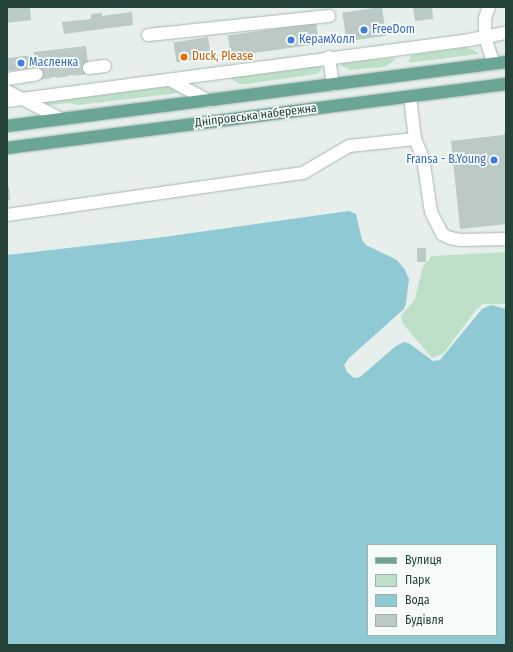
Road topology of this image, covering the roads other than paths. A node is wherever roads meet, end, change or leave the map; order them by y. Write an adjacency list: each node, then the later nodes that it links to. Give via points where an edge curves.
1 (489, 7): 5 (street, via 485,18)
2 (329, 16): 4 (street)
3 (506, 33): 5 (street)
4 (148, 35)
5 (485, 37): 6 (street); 7 (street)
6 (329, 57): 12 (street); 14 (street)
7 (500, 63): 14 (main road, Дніпровська набережна)
8 (105, 66): 9 (street)
9 (89, 68)
10 (37, 74): 11 (street)
11 (7, 79)
12 (170, 80): 17 (street); 19 (street)
13 (506, 84): 16 (main road, Дніпровська набережна)
14 (333, 85): 19 (main road, Дніпровська набережна)
15 (7, 91): 17 (street)
16 (410, 97): 22 (street); 23 (main road, Дніпровська набережна)
17 (20, 99): 18 (street); 20 (street)
18 (7, 101)
19 (209, 101): 20 (main road, Дніпровська набережна)
20 (61, 119): 21 (main road, Дніпровська набережна)
21 (7, 126)
22 (415, 139): 24 (street, via 349,146 304,173); 25 (street, via 422,158 431,212 442,234 460,240)
23 (7, 148)
24 (7, 215)
25 (506, 239)

